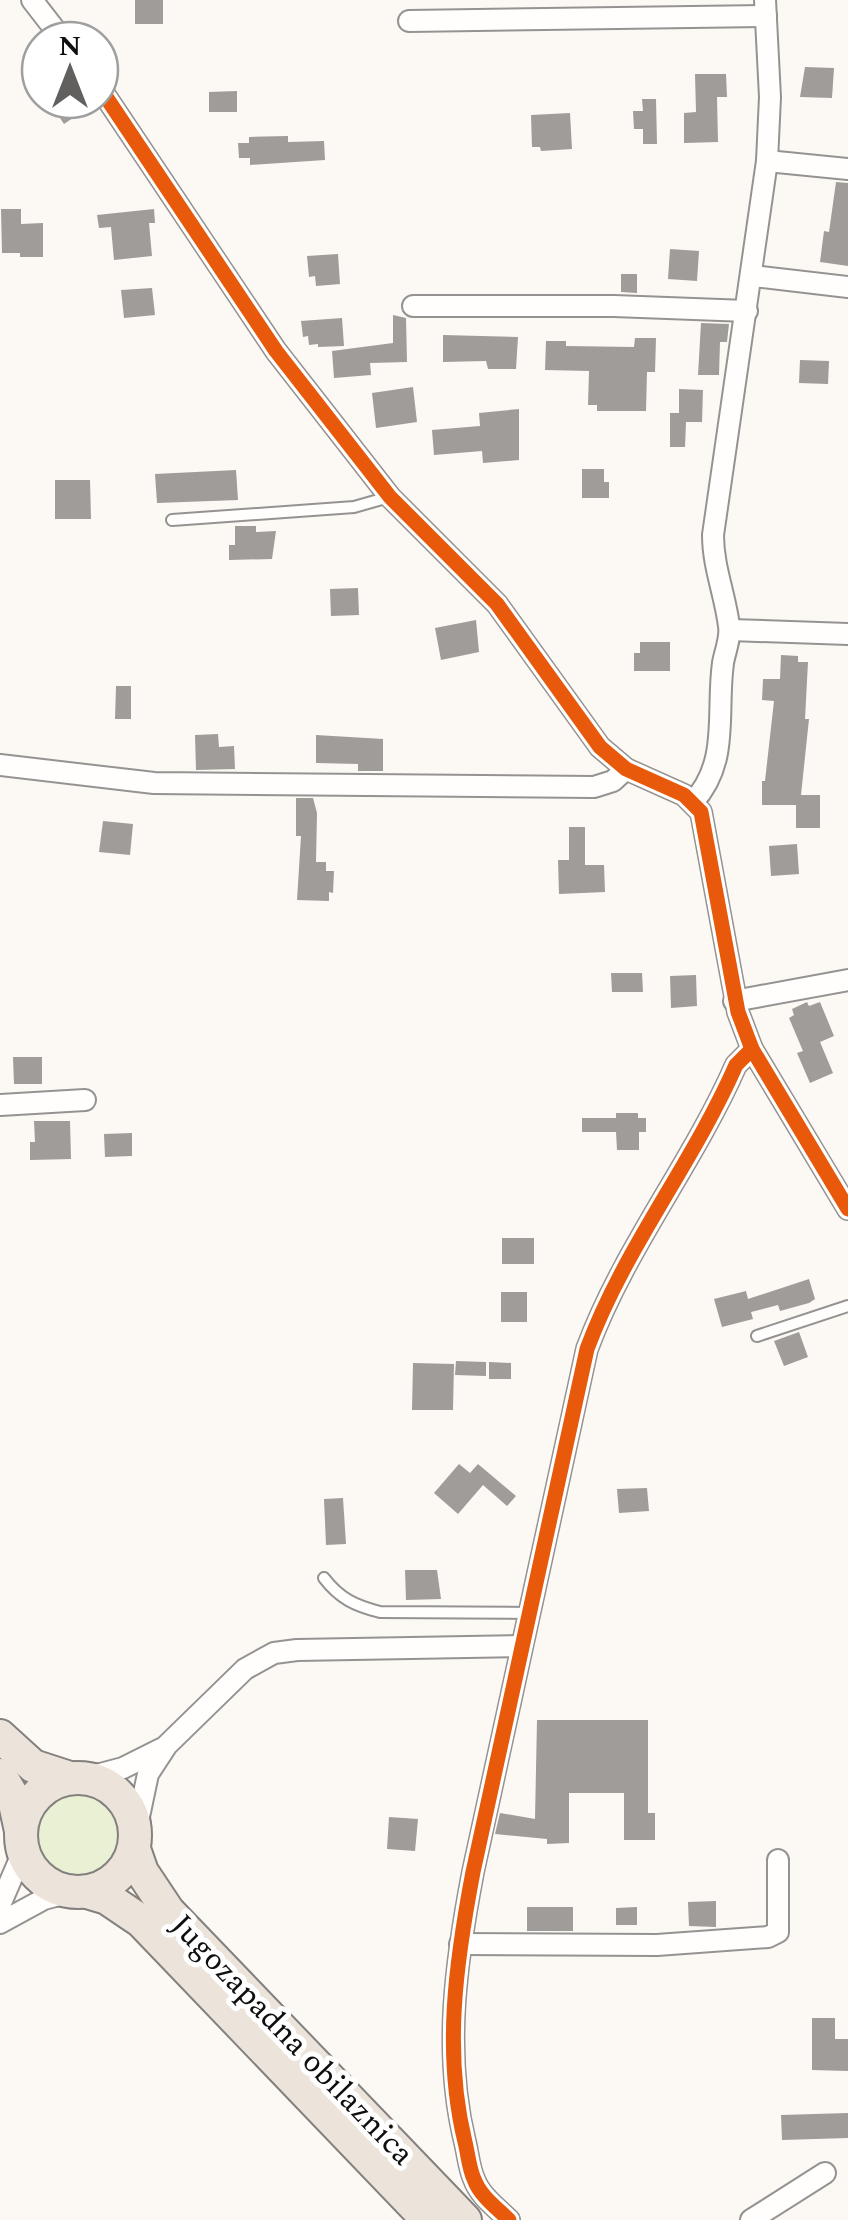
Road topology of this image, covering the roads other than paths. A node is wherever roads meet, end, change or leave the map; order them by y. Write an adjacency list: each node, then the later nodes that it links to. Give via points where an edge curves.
1 (32, 0): 3 (street)
2 (765, 8): 4 (street); 6 (street)
3 (48, 20)
4 (409, 21)
5 (120, 118): 12 (street, via 276,351)
6 (768, 161): 7 (street); 8 (street)
7 (848, 169)
8 (753, 276): 9 (street); 11 (street)
9 (848, 288)
10 (413, 306): 11 (street)
11 (748, 311): 14 (street, via 713,535)
12 (390, 496): 13 (lane, via 354,507); 17 (street, via 497,604 590,736)
13 (172, 520)
14 (730, 630): 15 (street); 18 (street, via 717,762)
15 (848, 634)
16 (0, 765): 17 (street, via 154,783 594,787)
17 (626, 769): 18 (street)
18 (693, 802): 20 (street)
19 (848, 980): 20 (street)
20 (734, 1000): 21 (street)
21 (752, 1049): 24 (street); 28 (street, via 736,1065 600,1315)
22 (85, 1100): 23 (street)
23 (0, 1105)
24 (848, 1209)
25 (848, 1306): 26 (lane)
26 (757, 1336)
27 (324, 1578): 28 (lane, via 336,1594 380,1612)
28 (529, 1613): 29 (street)
29 (522, 1646): 31 (street, via 274,1653 245,1669); 40 (street)
30 (0, 1736): 33 (main road, via 34,1766)
31 (167, 1745): 33 (street, via 123,1768); 35 (street, via 148,1774)
32 (0, 1776): 34 (main road, via 14,1799)
33 (78, 1778): 34 (main road, via 36,1796); 35 (main road, via 120,1795 131,1812)
34 (21, 1836): 37 (main road, via 38,1876); 38 (street, via 19,1861)
35 (135, 1840): 37 (main road, via 117,1877); 43 (main road, Jugozapadna obilaznica, via 142,1872 168,1911)
36 (778, 1860): 40 (street, via 778,1932 768,1937 658,1946)
37 (79, 1892): 39 (street, via 44,1898); 42 (main road, Jugozapadna obilaznica, via 107,1898 141,1921)
38 (0, 1905)
39 (0, 1924)
40 (460, 1944): 44 (street, via 453,2018 460,2120 474,2180)
41 (825, 2173): 45 (street)
42 (428, 2220)
43 (466, 2220)
44 (510, 2220)
45 (751, 2220)

